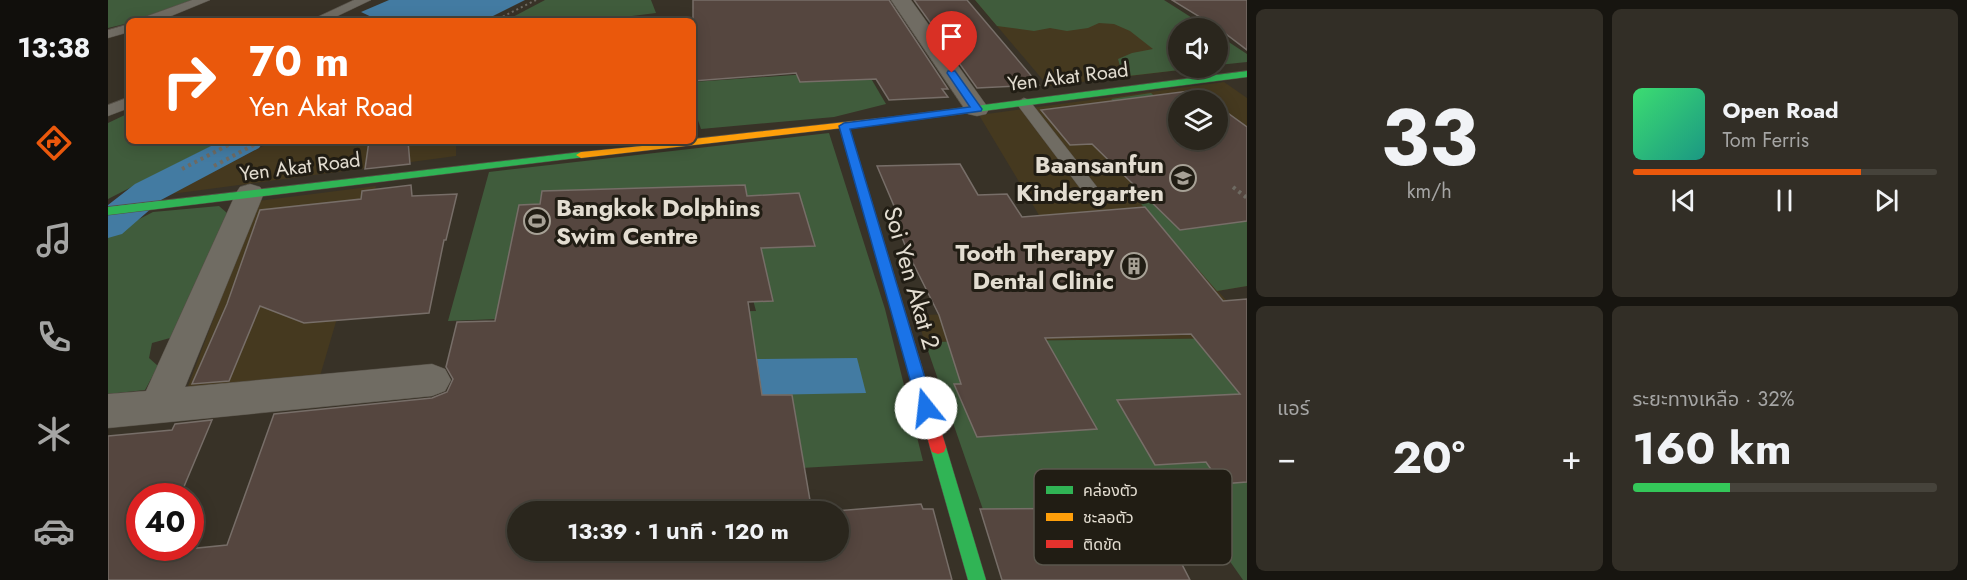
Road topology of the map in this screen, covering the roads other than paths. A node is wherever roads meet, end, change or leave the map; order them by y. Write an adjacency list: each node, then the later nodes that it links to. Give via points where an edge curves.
1 (204, 0): 4 (lane)
2 (365, 0): 5 (lane)
3 (901, 0): 11 (street)
4 (155, 18)
5 (323, 18)
6 (126, 29): 7 (lane)
7 (108, 34)
8 (1247, 74): 10 (street, Yen Akat Road)
9 (126, 103): 12 (lane)
10 (1024, 103): 11 (street, Yen Akat Road); 17 (lane)
11 (977, 109): 13 (street, Yen Akat Road)
12 (108, 111)
13 (844, 126): 14 (street, Yen Akat Road); 22 (street, Soi Yen Akat 2)
14 (696, 143)
15 (684, 144): 16 (street, Yen Akat Road)
16 (250, 193): 18 (street, Yen Akat Road); 20 (street)
17 (1098, 201)
18 (113, 211)
19 (432, 380): 20 (street)
20 (158, 406): 21 (street)
21 (108, 411)
22 (976, 580)

